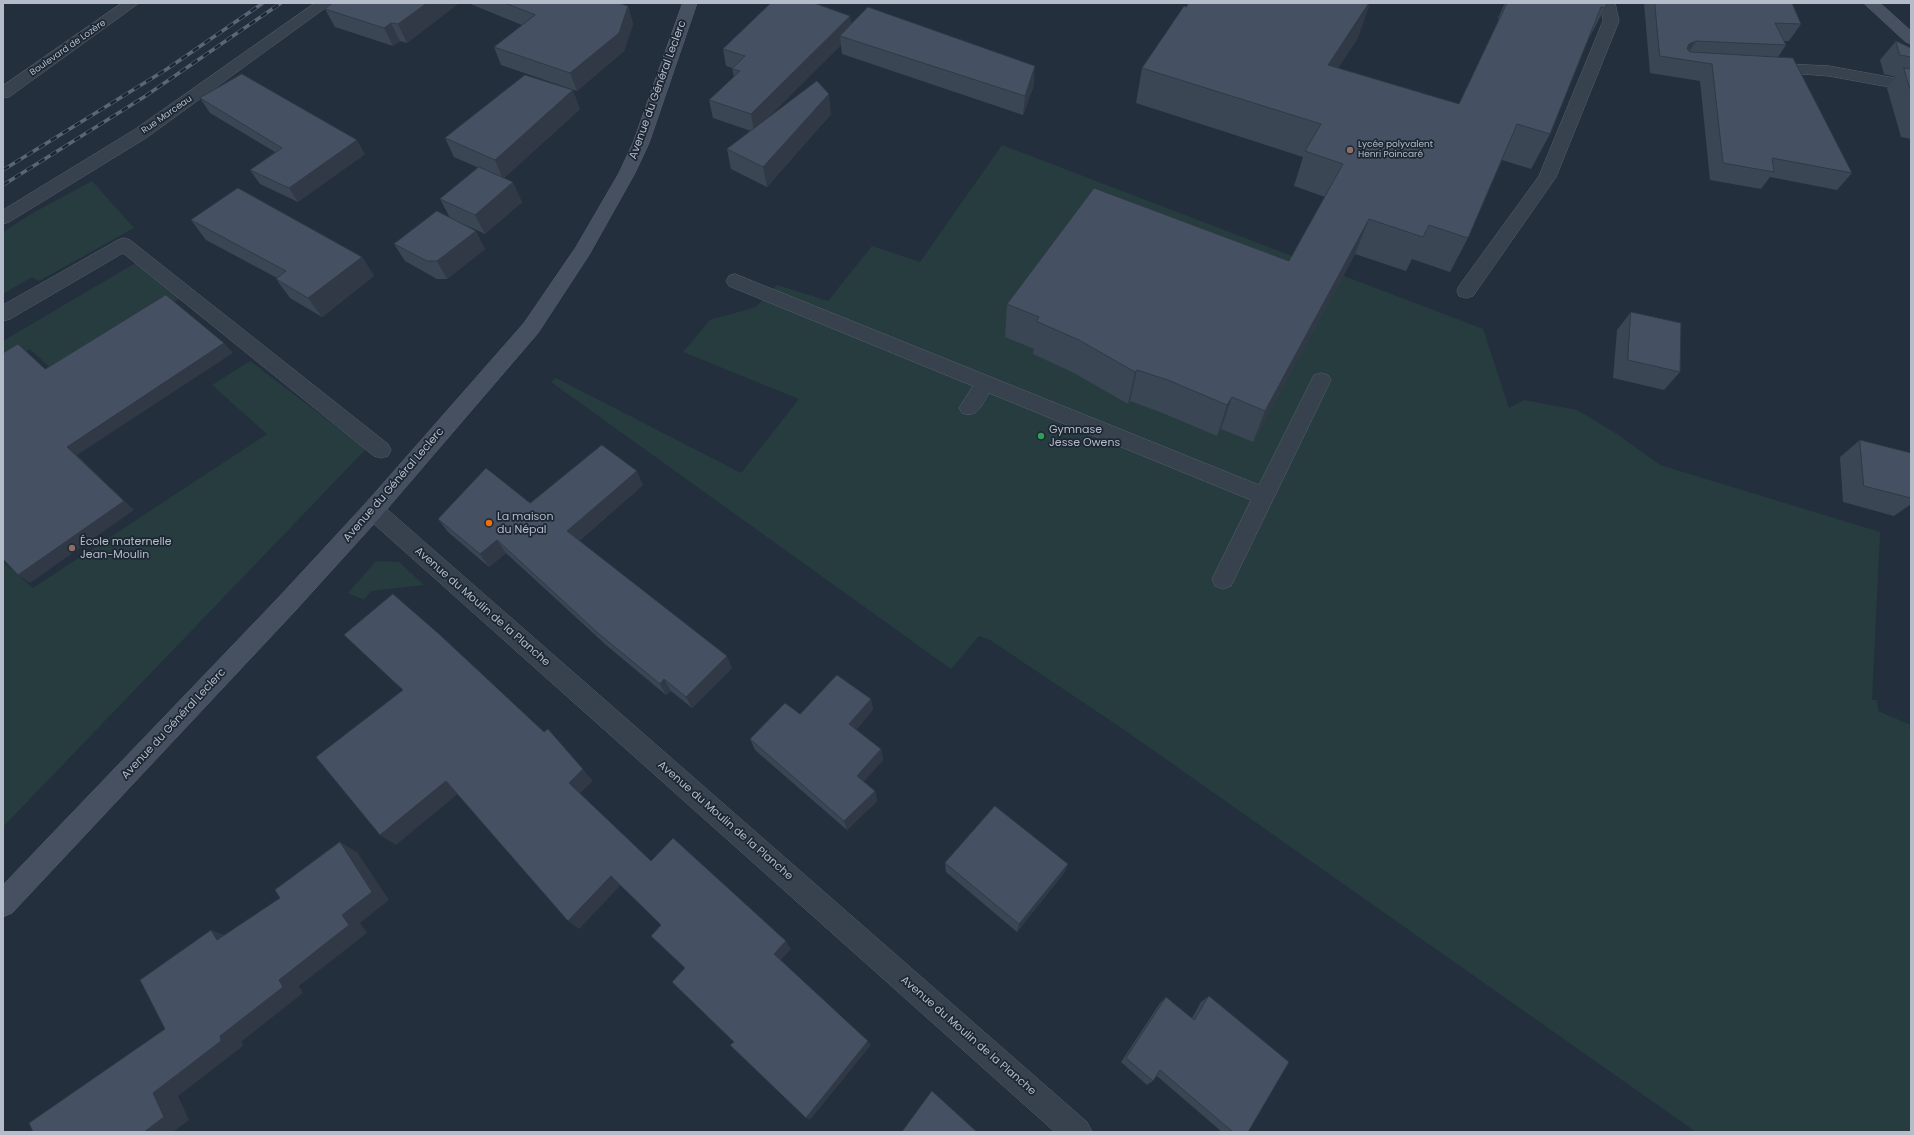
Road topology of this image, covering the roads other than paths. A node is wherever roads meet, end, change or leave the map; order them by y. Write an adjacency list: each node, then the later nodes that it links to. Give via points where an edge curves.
1 (132, 3): 9 (street, Boulevard de Lozère)
2 (325, 3): 10 (street, Rue Marceau, via 140,134)
3 (690, 3): 19 (main road, Avenue du Général Leclerc, via 641,143 583,251 531,328)
4 (1608, 3): 12 (street, via 1611,21 1547,176)
5 (1871, 3): 6 (main road)
6 (1911, 39)
7 (1753, 68): 8 (street, via 1829,71)
8 (1911, 86)
9 (3, 92)
10 (3, 218)
11 (736, 281): 15 (street)
12 (1466, 291)
13 (3, 314): 17 (street, via 124,244)
14 (1321, 380): 18 (street)
15 (985, 383): 16 (street); 18 (street)
16 (969, 408)
17 (382, 450)
18 (1264, 496): 20 (street)
19 (373, 510): 21 (main road, Avenue du Général Leclerc, via 160,740); 22 (street, Avenue du Moulin de la Planche)
20 (1223, 579)
21 (3, 904)
22 (1077, 1132)

